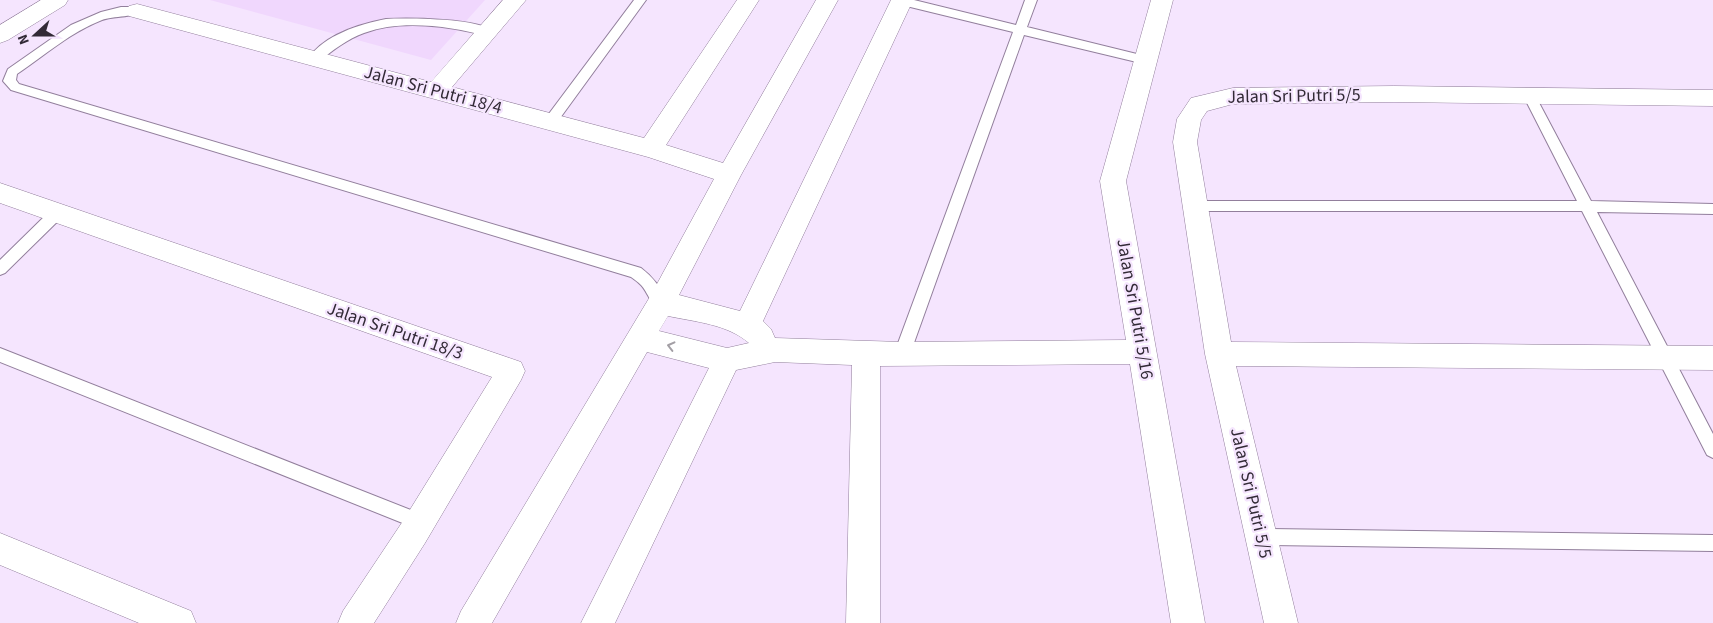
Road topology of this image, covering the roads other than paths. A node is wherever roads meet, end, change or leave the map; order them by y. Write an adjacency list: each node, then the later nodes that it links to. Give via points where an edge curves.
1 (57, 0): 12 (street)
2 (514, 0): 11 (street)
3 (640, 0): 18 (lane)
4 (748, 0): 19 (street)
5 (827, 0): 20 (street)
6 (1031, 0): 10 (lane)
7 (1162, 0): 14 (street, Jalan Sri Putri 5/16)
8 (902, 1): 10 (lane); 28 (street)
9 (137, 11): 13 (street, Jalan Sri Putri 18/4); 27 (lane, via 110,12 93,17 12,72 9,81 15,87 636,272 646,280)
10 (1020, 30): 14 (lane); 34 (lane)
11 (487, 32): 13 (lane, via 468,26 374,24 346,34); 15 (street)
12 (0, 36)
13 (314, 58): 15 (street, Jalan Sri Putri 18/4)
14 (1145, 60): 31 (street, Jalan Sri Putri 5/16, via 1113,181)
15 (436, 91): 18 (street, Jalan Sri Putri 18/4)
16 (1530, 97): 17 (street, Jalan Sri Putri 5/5); 22 (street, Jalan Sri Putri 5/5, via 1394,94 1213,99 1199,104 1189,119 1185,142); 23 (lane)
17 (1713, 98)
18 (550, 122): 19 (street, Jalan Sri Putri 18/4)
19 (650, 149): 20 (street, Jalan Sri Putri 18/4)
20 (729, 174): 27 (street)
21 (0, 193): 25 (street, Jalan Sri Putri 18/3)
22 (1195, 206): 23 (lane); 35 (street, Jalan Sri Putri 5/5)
23 (1587, 206): 24 (lane); 36 (lane)
24 (1713, 209)
25 (56, 214): 26 (lane); 40 (street, Jalan Sri Putri 18/3, via 511,371)
26 (0, 269)
27 (661, 303): 28 (street); 29 (street)
28 (747, 325): 30 (street)
29 (640, 338): 38 (street, one-way to 29); 46 (street)
30 (775, 350): 32 (street); 38 (street)
31 (1143, 352): 34 (street); 49 (street, Jalan Sri Putri 5/16)
32 (866, 353): 34 (street); 48 (street)
33 (0, 354): 40 (lane)
34 (902, 354)
35 (1219, 354): 36 (street); 41 (street, Jalan Sri Putri 5/5)
36 (1664, 356): 37 (street); 39 (lane)
37 (1713, 358)
38 (727, 360): 47 (street)
39 (1713, 450)
40 (420, 522): 45 (street, Jalan Sri Putri 18/3)
41 (1262, 537): 42 (lane); 50 (street, Jalan Sri Putri 5/5)
42 (1713, 543)
43 (0, 549): 44 (street)
44 (179, 623)
45 (355, 623)
46 (473, 623)
47 (598, 623)
48 (863, 623)
49 (1188, 623)
50 (1281, 623)

